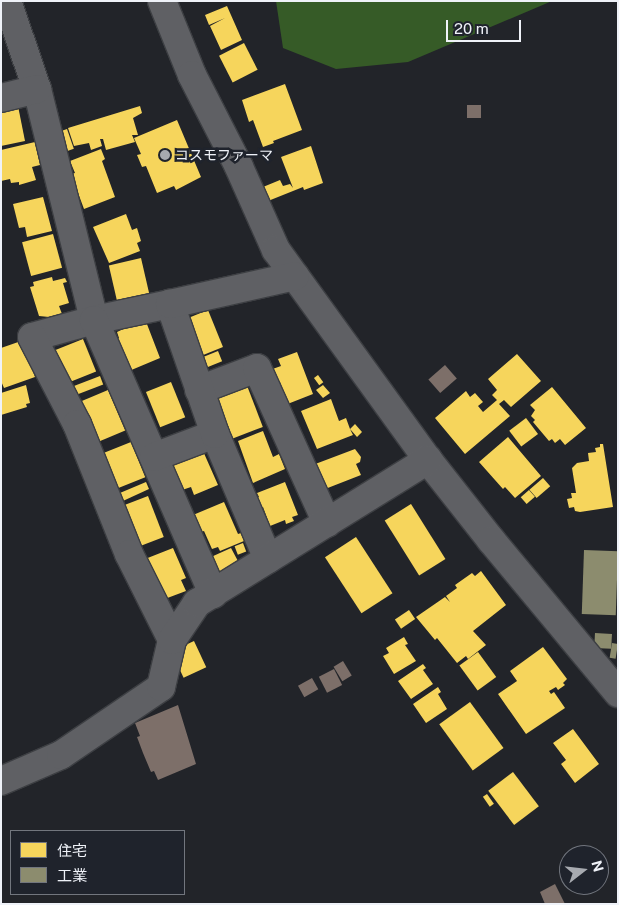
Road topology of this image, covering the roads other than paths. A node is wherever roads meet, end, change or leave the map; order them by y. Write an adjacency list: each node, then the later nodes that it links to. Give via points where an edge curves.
1 (7, 1): 3 (street)
2 (162, 1): 5 (street, via 192,75 239,167 276,250)
3 (37, 89): 4 (street); 7 (street)
4 (1, 98)
5 (294, 276): 6 (street); 11 (street)
6 (170, 304): 7 (street); 8 (street)
7 (94, 320): 10 (street); 15 (street, via 32,337 77,424 129,554)
8 (199, 390): 9 (street); 12 (street, via 257,368)
9 (215, 434): 10 (street); 13 (street)
10 (154, 457): 14 (street)
11 (428, 460): 12 (street); 16 (street)
12 (327, 523): 13 (street)
13 (268, 559): 14 (street)
14 (212, 594): 15 (street, via 197,603)
15 (172, 640): 17 (street, via 161,687 61,755)
16 (618, 693)
17 (1, 781)

